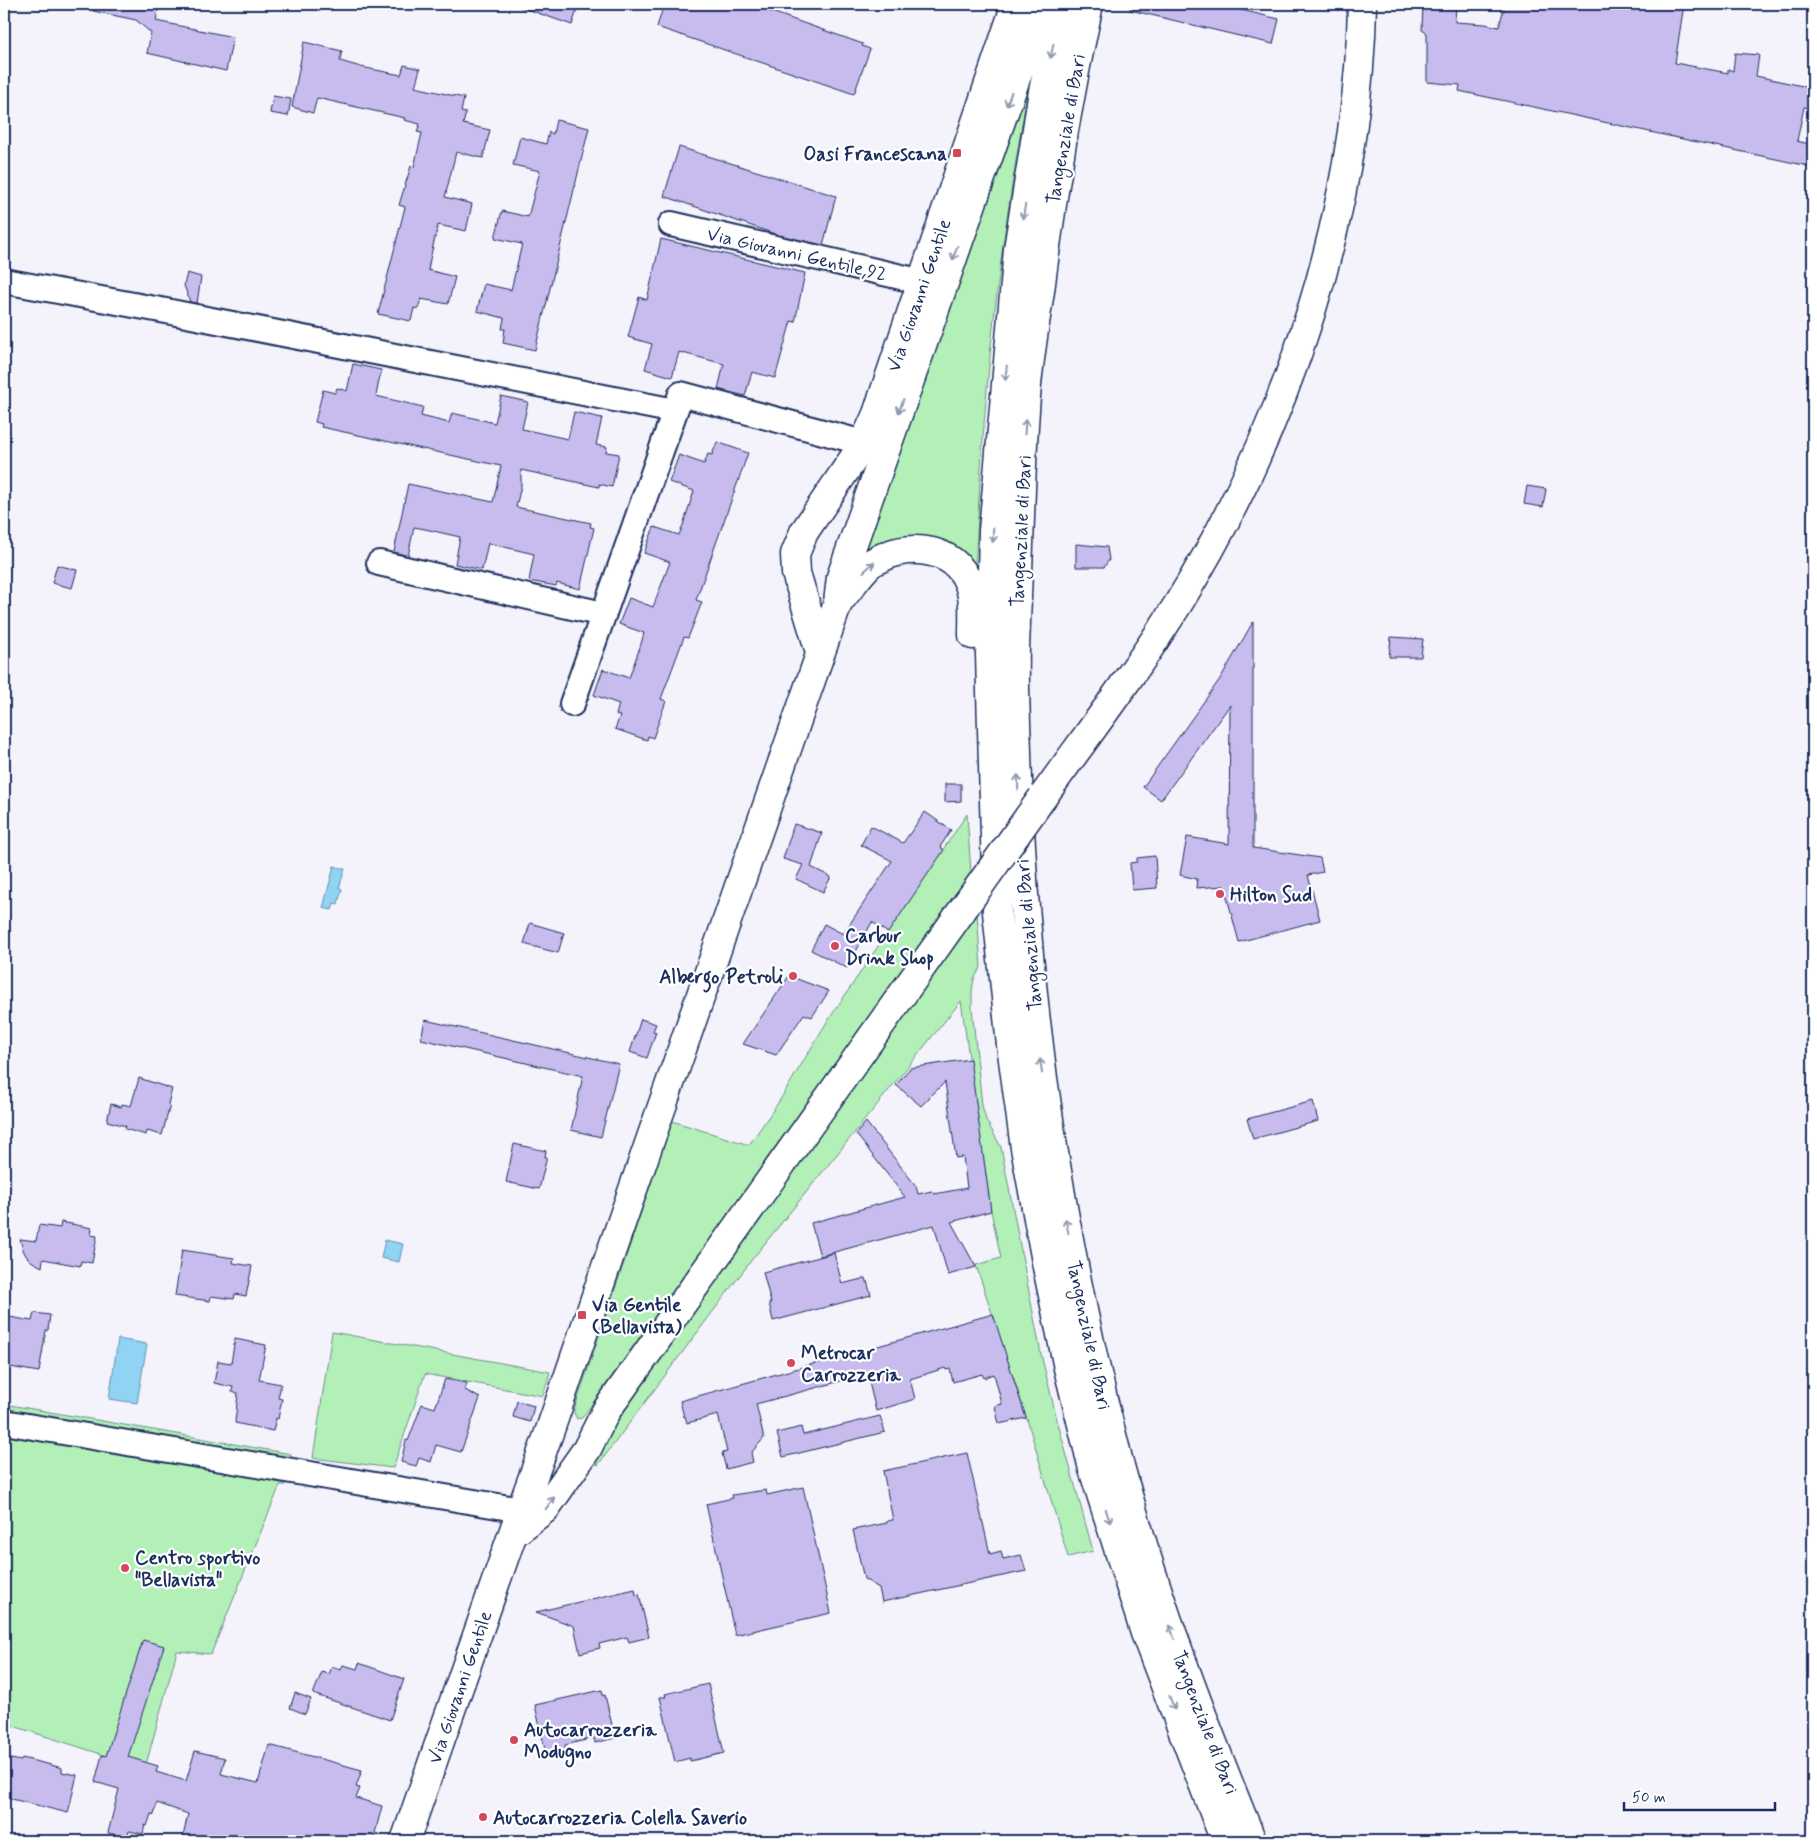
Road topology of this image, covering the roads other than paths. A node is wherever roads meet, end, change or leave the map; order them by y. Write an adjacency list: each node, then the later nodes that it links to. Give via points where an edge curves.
1 (1016, 4): 8 (main road, Via Giovanni Gentile)
2 (1042, 4): 13 (main road, one-way to 13, via 841,577)
3 (1062, 4): 17 (main road, Tangenziale di Bari, one-way to 17, via 1043,91 1018,249 1004,389 993,531 990,654)
4 (1089, 4): 24 (main road, Tangenziale di Bari, one-way to 4, via 1184,1666 1148,1560 1117,1453 1091,1345 1051,1142 1036,1035 1024,910 1015,651 1027,387 1068,101)
5 (1362, 4): 18 (main road, bridge, via 1358,68 1343,181 1317,289 1286,384 1236,499 1178,605)
6 (671, 224): 8 (street, Via Giovanni Gentile,92)
7 (4, 281): 9 (street)
8 (923, 282): 10 (main road, Via Giovanni Gentile)
9 (675, 411): 10 (street, via 682,394); 14 (street)
10 (864, 443): 12 (main road, Via Giovanni Gentile, via 804,532 796,554)
11 (379, 563): 14 (street)
12 (796, 574): 13 (main road, via 816,592); 15 (main road)
13 (838, 603): 15 (main road, Via Giovanni Gentile); 17 (main road, one-way to 17, via 870,564 893,552 921,550 944,556 958,566 968,582 973,601 974,702)
14 (603, 614): 16 (street)
15 (820, 652): 20 (main road, Via Giovanni Gentile)
16 (572, 704)
17 (993, 802): 23 (main road, Tangenziale di Bari, one-way to 23, via 997,912 1010,1045 1025,1148 1068,1368 1094,1470 1145,1633)
18 (606, 1412): 20 (main road, via 585,1429 565,1434); 21 (main road, one-way to 18, via 545,1510 587,1449)
19 (4, 1422): 21 (street)
20 (550, 1430): 21 (main road, Via Giovanni Gentile)
21 (517, 1522): 22 (main road, Via Giovanni Gentile)
22 (406, 1841)
23 (1224, 1841)
24 (1252, 1841)

